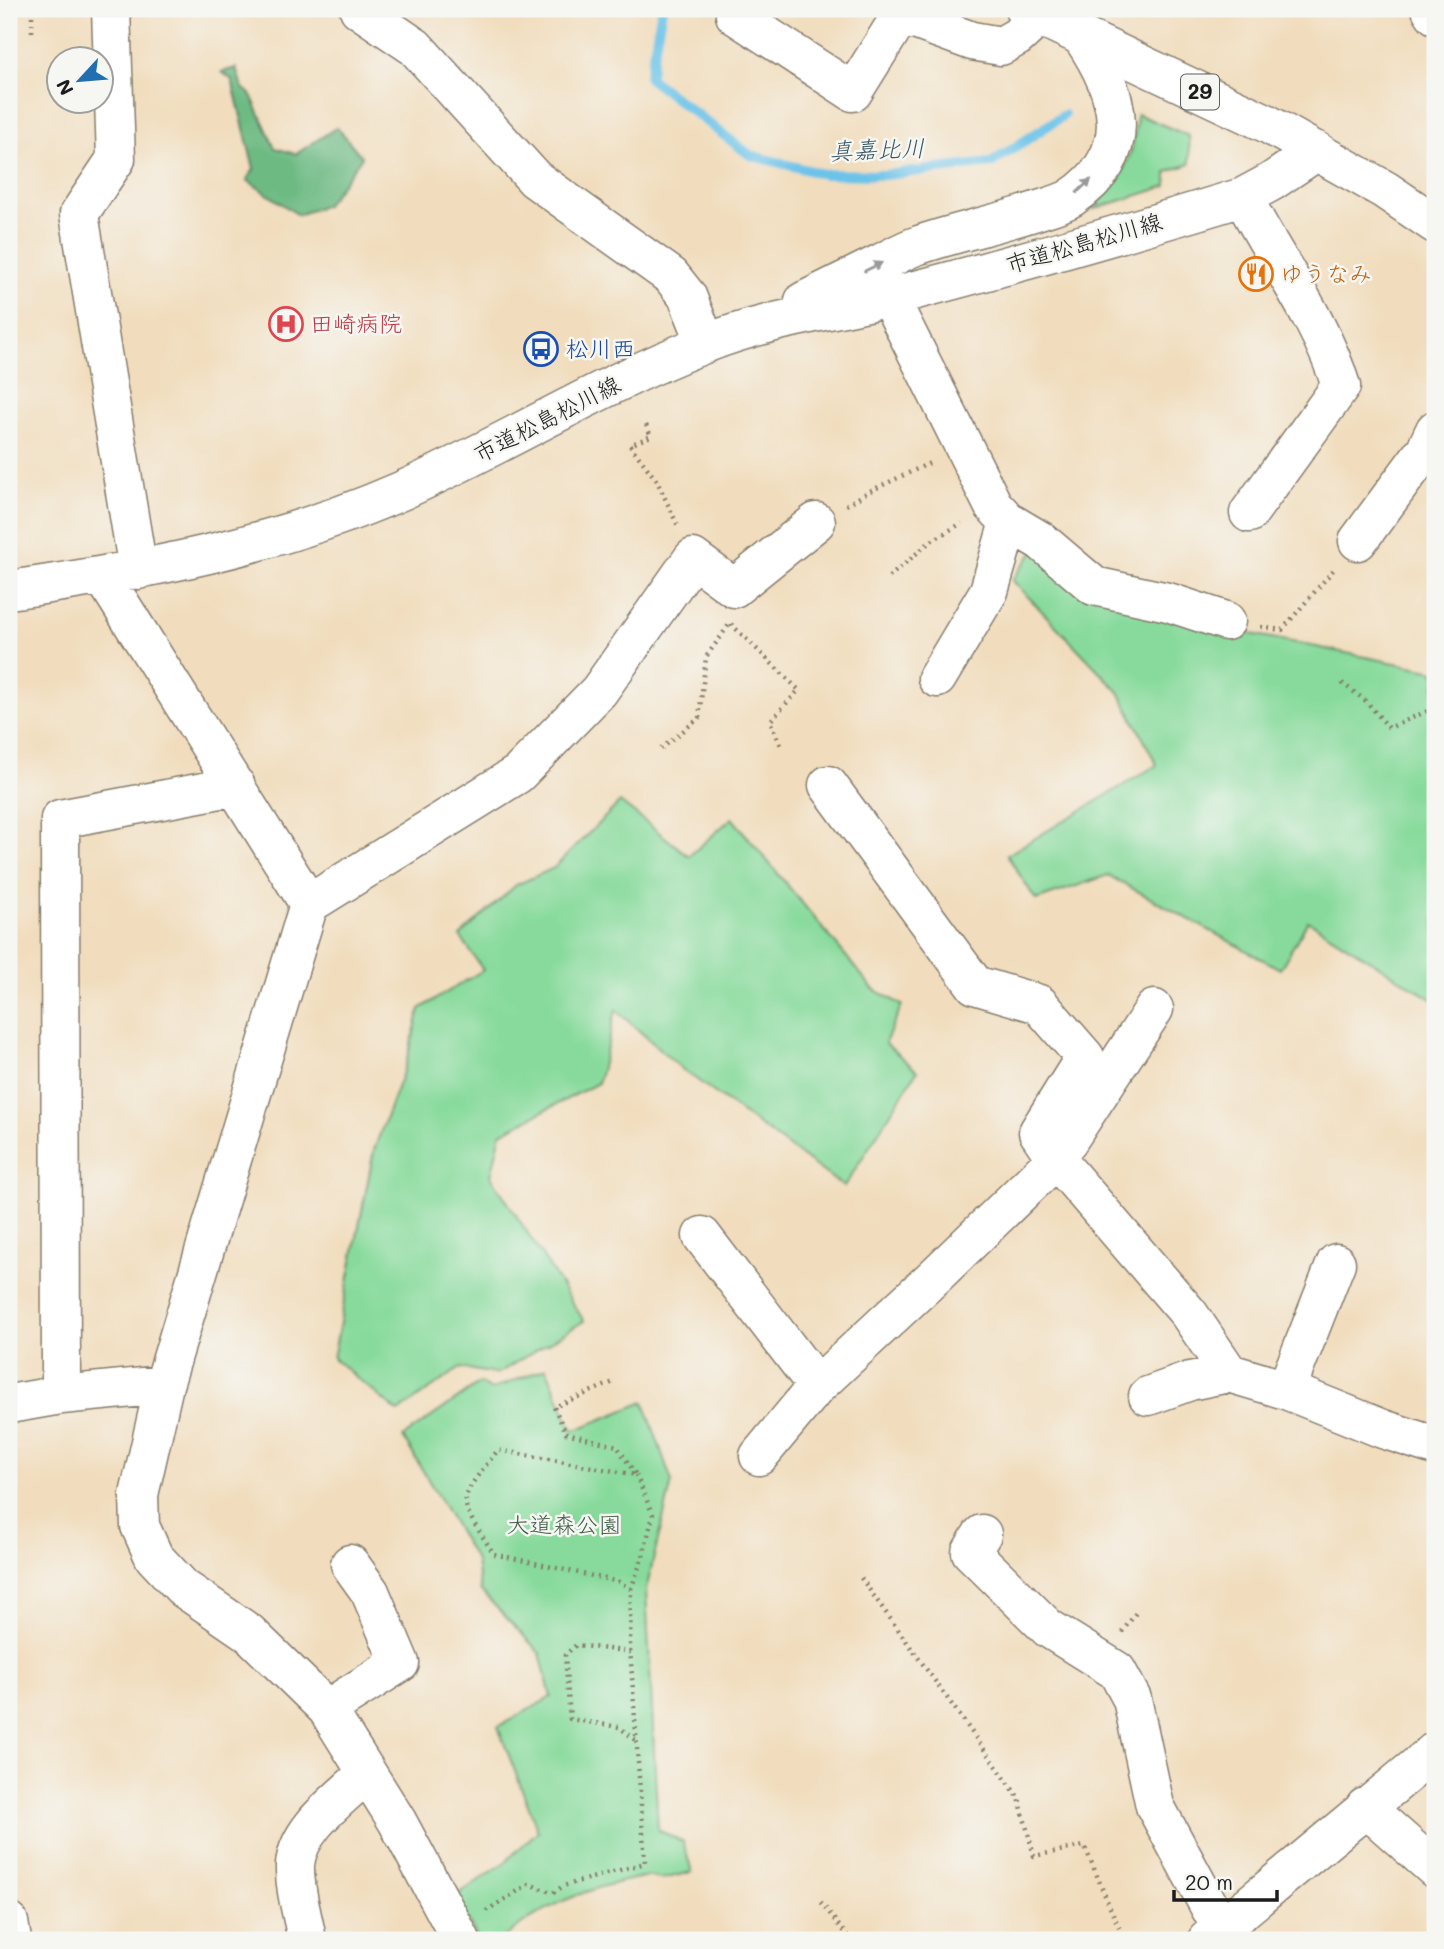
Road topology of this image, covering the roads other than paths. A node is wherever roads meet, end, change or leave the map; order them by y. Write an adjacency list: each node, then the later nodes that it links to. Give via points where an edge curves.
1 (111, 9): 19 (street, via 116,159 79,214)
2 (359, 9): 13 (street, via 415,47 535,179 671,276 687,296)
3 (1431, 9): 6 (street)
4 (1032, 13): 5 (street, via 1017,37 1001,46 972,41 901,15 853,92); 7 (street, 29)
5 (735, 15)
6 (1435, 15)
7 (1082, 37): 8 (street, 29); 12 (street, one-way to 7, via 917,245 1069,199 1089,183 1104,163 1117,123 1115,102 1101,64)
8 (1318, 150): 9 (street, 市道松島松川線); 10 (street, 29)
9 (1243, 197): 11 (street, 市道松島松川線); 16 (street, via 1331,352 1341,386)
10 (1435, 224)
11 (888, 297): 12 (street, 市道松島松川線); 15 (street)
12 (746, 329): 13 (street, 市道松島松川線)
13 (706, 343): 19 (street, 市道松島松川線, via 433,477 347,513 288,534)
14 (1435, 430): 18 (street)
15 (1001, 513): 21 (street, via 1094,586); 22 (street, via 989,591)
16 (1249, 513)
17 (816, 522): 25 (street, via 732,606 693,558 599,691 518,774)
18 (1358, 541)
19 (121, 573): 20 (street, 市道松島松川線); 24 (street)
20 (9, 590)
21 (1227, 621)
22 (937, 678)
23 (828, 785): 27 (street, via 975,985 1039,1004 1085,1056 1038,1132)
24 (236, 786): 25 (street); 34 (street, via 60,819)
25 (309, 904): 31 (street)
26 (1154, 1009): 27 (street)
27 (1056, 1158): 30 (street, via 1189,1314); 32 (street)
28 (702, 1236): 32 (street)
29 (1336, 1263): 33 (street)
30 (1229, 1373): 33 (street); 35 (street)
31 (164, 1385): 34 (street); 41 (street, via 139,1496 140,1526 154,1557 183,1588 248,1633)
32 (817, 1386): 38 (street)
33 (1286, 1390): 37 (street)
34 (61, 1395): 36 (street)
35 (1148, 1396)
36 (9, 1404)
37 (1435, 1446)
38 (760, 1456)
39 (982, 1534): 47 (street, via 971,1552 1048,1629 1117,1671 1132,1699 1155,1807)
40 (350, 1564): 41 (street, via 370,1592 400,1663)
41 (327, 1709): 43 (street)
42 (1435, 1751): 44 (street)
43 (367, 1773): 48 (street); 50 (street, via 313,1825 301,1845 295,1878)
44 (1365, 1807): 45 (street); 47 (street)
45 (1435, 1869)
46 (9, 1922): 49 (street)
47 (1214, 1934)
48 (458, 1935)
49 (12, 1940)
50 (307, 1940)

